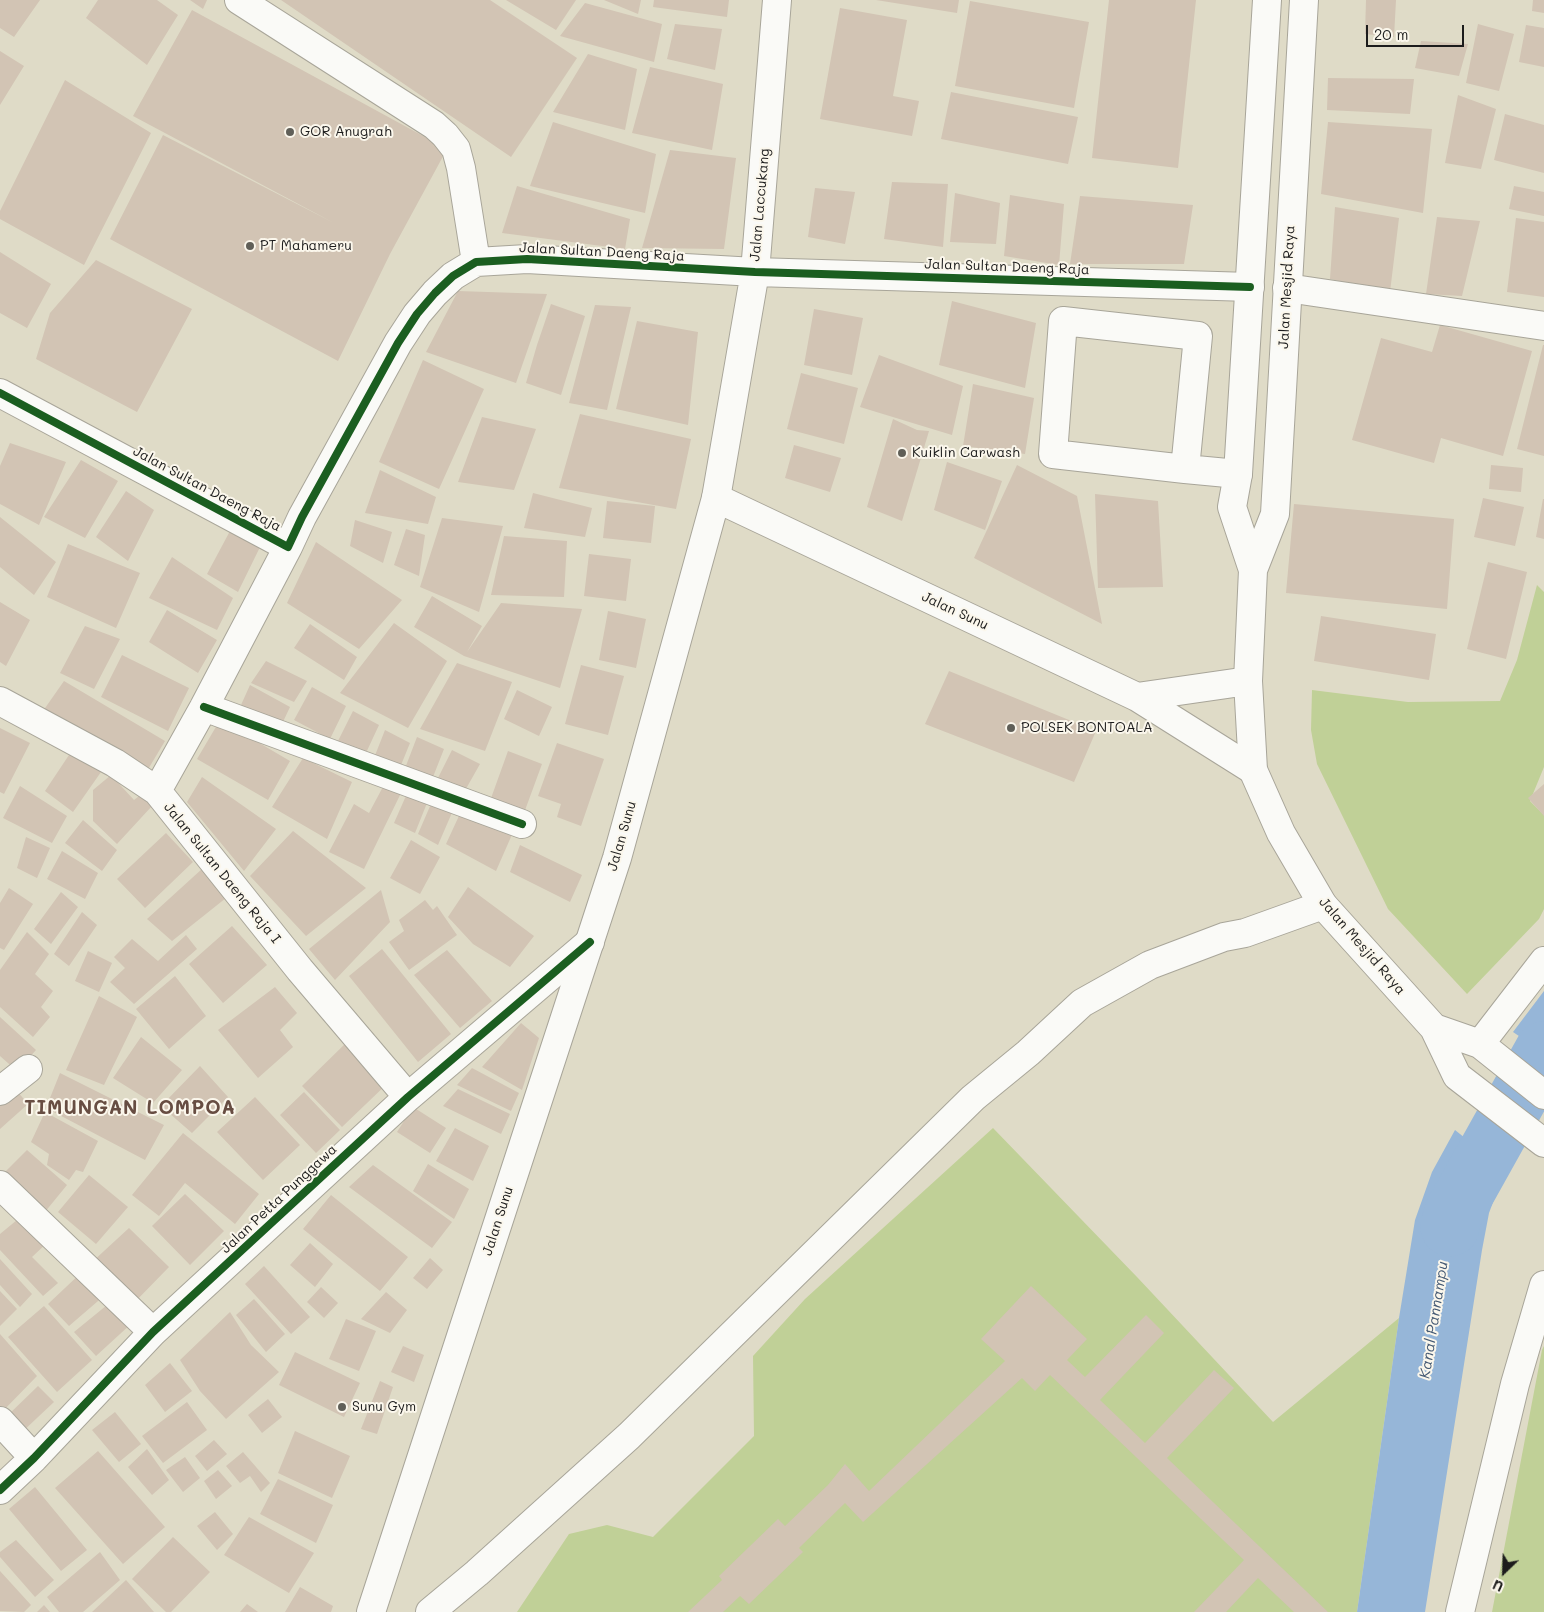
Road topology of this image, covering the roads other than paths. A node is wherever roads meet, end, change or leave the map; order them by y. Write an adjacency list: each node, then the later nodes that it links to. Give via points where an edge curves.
1 (239, 0): 5 (main road, via 445,135 456,149 461,168)
2 (777, 0): 6 (main road, Jalan Laccukang)
3 (1267, 0): 8 (main road, Jalan Mesjid Raya)
4 (1304, 0): 9 (main road, Jalan Mesjid Raya)
5 (476, 262): 6 (main road, Jalan Sultan Daeng Raja, via 527,259); 16 (main road, Jalan Sultan Daeng Raja, via 453,276 417,314 350,429)
6 (755, 272): 7 (main road, Jalan Sultan Daeng Raja); 15 (main road, Jalan Laccukang)
7 (1128, 284): 8 (main road, Jalan Sultan Daeng Raja); 11 (main road)
8 (1250, 287): 14 (main road, Jalan Mesjid Raya)
9 (1287, 288): 10 (main road); 17 (main road, Jalan Mesjid Raya, via 1275,514)
10 (1544, 326)
11 (1125, 328): 13 (main road, via 1198,336); 13 (main road, via 1063,321 1054,454)
12 (0, 392): 16 (main road, Jalan Sultan Daeng Raja)
13 (1185, 469): 14 (main road)
14 (1238, 474): 17 (main road, Jalan Mesjid Raya, via 1232,507)
15 (716, 498): 19 (main road, Jalan Sunu); 26 (main road, Jalan Sunu, via 617,858)
16 (288, 546): 21 (main road, Jalan Sultan Daeng Raja I)
17 (1253, 570): 18 (main road, Jalan Mesjid Raya)
18 (1248, 681): 19 (main road); 22 (main road, Jalan Mesjid Raya)
19 (1137, 697): 22 (main road, Jalan Sunu)
20 (0, 701): 23 (main road, via 114,763)
21 (204, 707): 23 (main road, Jalan Sultan Daeng Raja I); 24 (main road)
22 (1253, 770): 25 (main road, Jalan Mesjid Raya, via 1281,832)
23 (157, 791): 33 (main road, Jalan Sultan Daeng Raja I, via 300,970)
24 (522, 824)
25 (1323, 905): 28 (main road, Jalan Mesjid Raya); 42 (main road, via 1150,965 1082,1003 973,1098 629,1436)
26 (590, 942): 33 (main road, Jalan Petta Punggawa); 41 (main road, Jalan Sunu)
27 (1544, 961): 29 (main road)
28 (1434, 1028): 29 (main road, Jalan Mesjid Raya); 34 (main road, Jalan Mesjid Raya, via 1457,1076)
29 (1480, 1044): 32 (main road, Jalan Mesjid Raya)
30 (28, 1069): 31 (main road)
31 (0, 1092)
32 (1544, 1095)
33 (408, 1097): 37 (main road, Jalan Petta Punggawa)
34 (1538, 1139)
35 (0, 1185): 37 (main road)
36 (1544, 1285): 43 (main road, via 1515,1384)
37 (153, 1332): 39 (main road, Jalan Petta Punggawa)
38 (0, 1421): 39 (main road)
39 (34, 1458): 40 (main road, Jalan Petta Punggawa)
40 (0, 1490)
41 (371, 1612)
42 (430, 1612)
43 (1460, 1612)

